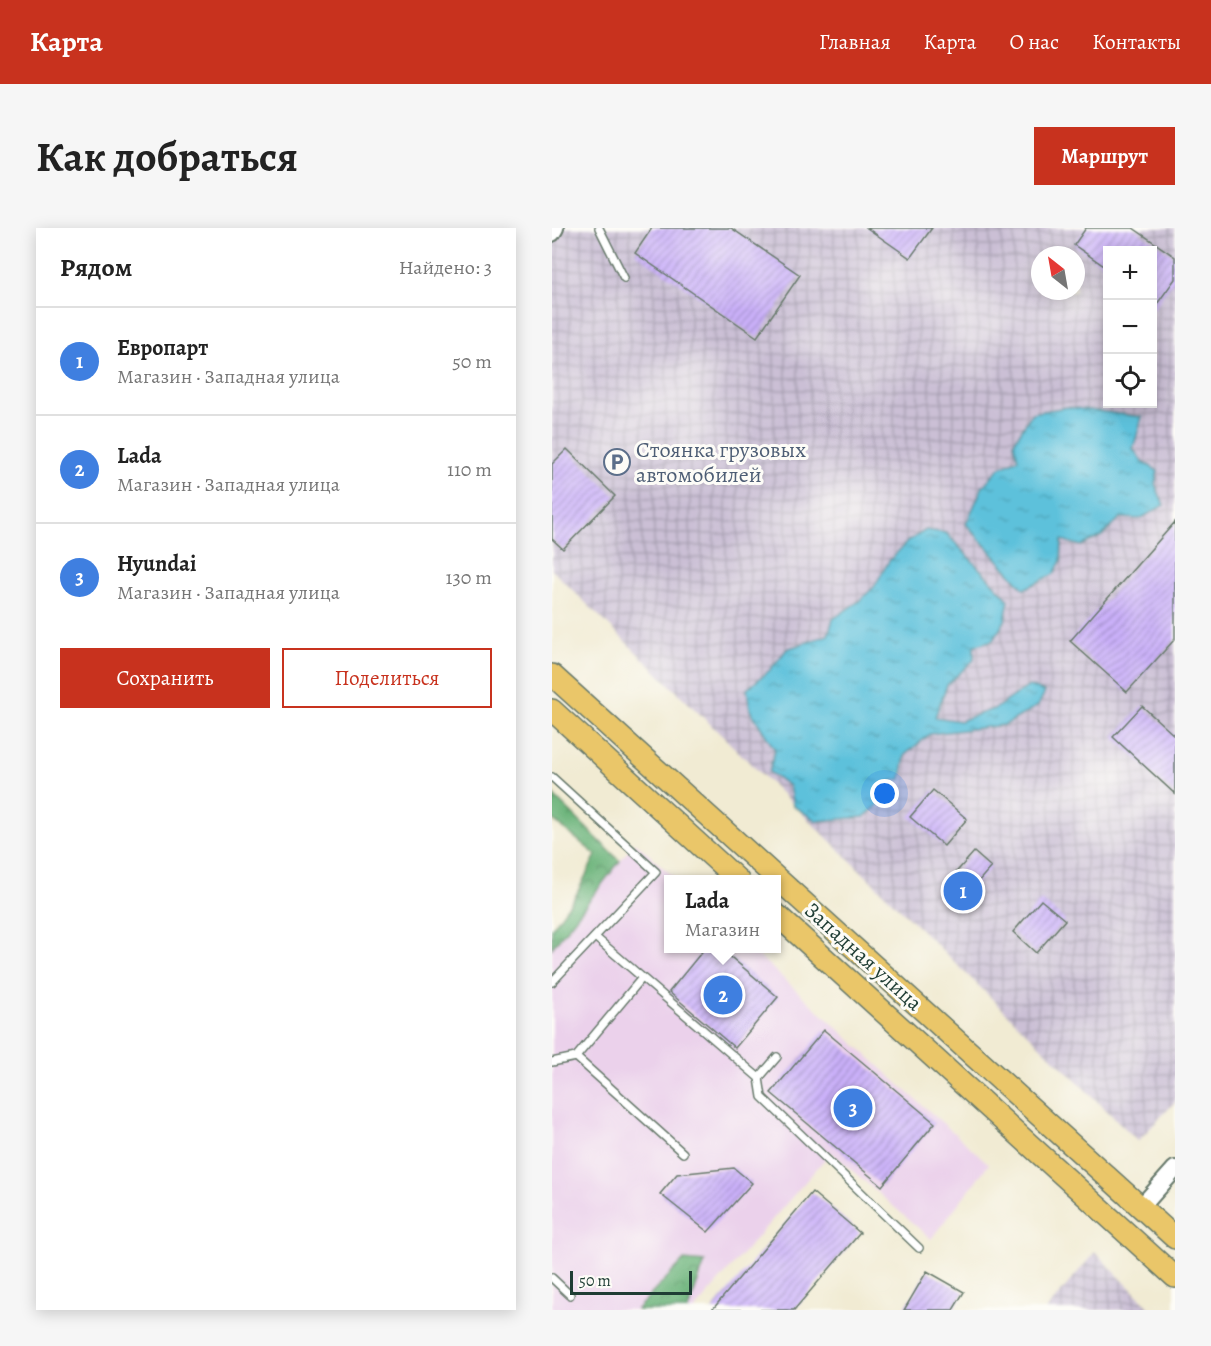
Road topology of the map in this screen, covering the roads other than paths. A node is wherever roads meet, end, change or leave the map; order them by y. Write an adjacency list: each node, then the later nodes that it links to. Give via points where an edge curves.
1 (555, 228): 3 (street)
2 (599, 228): 4 (lane)
3 (552, 233)
4 (624, 278)
5 (552, 675): 9 (main road, Западная улица)
6 (552, 710): 8 (main road)
7 (552, 777): 12 (lane, via 656,872)
8 (734, 875)
9 (774, 875)
10 (781, 881): 21 (main road, Западная улица)
11 (781, 919): 24 (main road, Западная улица)
12 (595, 937): 13 (lane); 14 (lane)
13 (642, 978): 15 (lane); 18 (lane)
14 (554, 981)
15 (576, 1057): 17 (lane); 19 (lane)
16 (777, 1058): 18 (lane)
17 (552, 1062)
18 (759, 1078): 23 (lane, via 762,1097)
19 (683, 1154)
20 (1175, 1169): 21 (street)
21 (1142, 1206): 22 (main road, Западная улица)
22 (1175, 1238)
23 (919, 1248)
24 (1175, 1277)
25 (552, 1278): 26 (lane)
26 (570, 1296)

